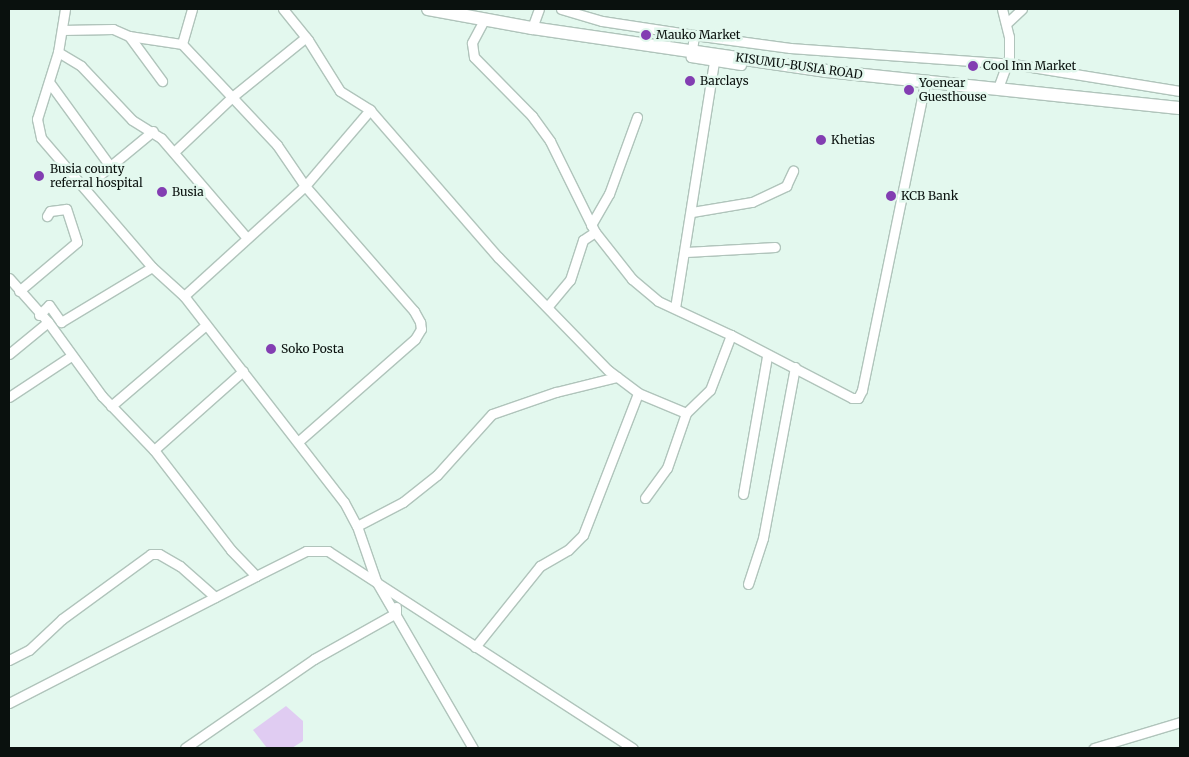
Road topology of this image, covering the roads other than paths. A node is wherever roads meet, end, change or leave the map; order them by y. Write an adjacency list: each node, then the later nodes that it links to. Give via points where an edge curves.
1 (65, 9): 13 (street)
2 (192, 9): 17 (street)
3 (283, 9): 16 (street)
4 (428, 9): 9 (highway, KISUMU-BUSIA ROAD)
5 (539, 9): 12 (street)
6 (561, 9): 14 (street, via 602,21)
7 (1002, 9): 21 (street, via 1009,36)
8 (1022, 9): 11 (street)
9 (454, 12): 10 (highway, KISUMU-BUSIA ROAD)
10 (484, 20): 12 (highway, KISUMU-BUSIA ROAD); 40 (street, via 472,43 474,57 532,116 550,141)
11 (1008, 22)
12 (532, 28): 18 (highway, KISUMU-BUSIA ROAD)
13 (62, 30): 15 (street, via 113,29); 19 (street)
14 (694, 35): 18 (street); 21 (street, via 790,48)
15 (129, 36): 17 (street); 23 (street)
16 (306, 37): 28 (street); 30 (street, via 340,92)
17 (182, 44): 28 (street)
18 (690, 50): 20 (street, via 691,57); 22 (highway, KISUMU-BUSIA ROAD)
19 (58, 52): 24 (street); 32 (street, via 81,66 132,120)
20 (714, 62): 22 (street, via 850,80); 38 (street)
21 (1008, 63): 26 (street); 27 (street)
22 (860, 74): 25 (highway, KISUMU-BUSIA ROAD)
23 (162, 81)
24 (49, 82): 34 (street); 37 (street, via 37,128 41,138)
25 (924, 82): 26 (highway, KISUMU-BUSIA ROAD); 57 (street, via 858,398 852,398)
26 (998, 88): 29 (highway, KISUMU-BUSIA ROAD)
27 (1180, 91)
28 (232, 97): 33 (street); 36 (street, via 281,151)
29 (1176, 107)
30 (370, 110): 36 (street); 48 (street, via 498,257)
31 (637, 117): 40 (street)
32 (153, 131): 33 (street); 34 (street)
33 (174, 152): 41 (street)
34 (110, 166): 37 (street)
35 (793, 171): 38 (street, via 786,186 752,202)
36 (305, 186): 41 (street); 64 (street, via 414,311 421,329 415,339)
37 (85, 187): 44 (street)
38 (692, 212): 43 (street)
39 (47, 216): 46 (street, via 50,211 66,209 77,242)
40 (593, 229): 48 (street, via 583,240 570,280); 49 (street, via 632,279 658,301)
41 (247, 238): 47 (street)
42 (775, 247): 43 (street)
43 (686, 252): 49 (street)
44 (152, 267): 47 (street); 50 (street, via 61,322 49,305)
45 (9, 278): 46 (street)
46 (20, 291): 50 (street)
47 (184, 296): 52 (street)
48 (548, 306): 59 (street)
49 (675, 308): 53 (street)
50 (39, 315): 51 (street)
51 (48, 322): 54 (street); 55 (street)
52 (206, 324): 58 (street); 62 (street)
53 (731, 335): 56 (street); 63 (street, via 710,390)
54 (9, 354)
55 (71, 356): 61 (street); 62 (street)
56 (767, 356): 57 (street); 66 (street)
57 (794, 367): 71 (street, via 763,538)
58 (243, 371): 64 (street); 65 (street)
59 (617, 376): 60 (street); 68 (street, via 492,414 437,475 402,502)
60 (638, 393): 63 (street); 75 (street, via 583,535 568,550 540,566)
61 (9, 397)
62 (111, 406): 65 (street)
63 (686, 413): 67 (street, via 667,468)
64 (298, 441): 68 (street, via 344,502)
65 (154, 450): 69 (street, via 231,550)
66 (743, 494)
67 (645, 498)
68 (357, 526): 70 (street)
69 (256, 576): 70 (street, via 289,558 318,550 328,551); 73 (street)
70 (376, 581): 72 (street); 74 (street)
71 (748, 584)
72 (398, 597): 74 (street); 75 (street)
73 (215, 598): 76 (street, via 180,566 158,554 151,554 62,619 29,650); 77 (street)
74 (396, 613): 79 (street, via 314,658); 80 (street)
75 (475, 647): 81 (street)
76 (9, 660)
77 (9, 703)
78 (1180, 722): 82 (street)
79 (185, 748)
80 (473, 748)
81 (633, 748)
82 (1094, 748)

